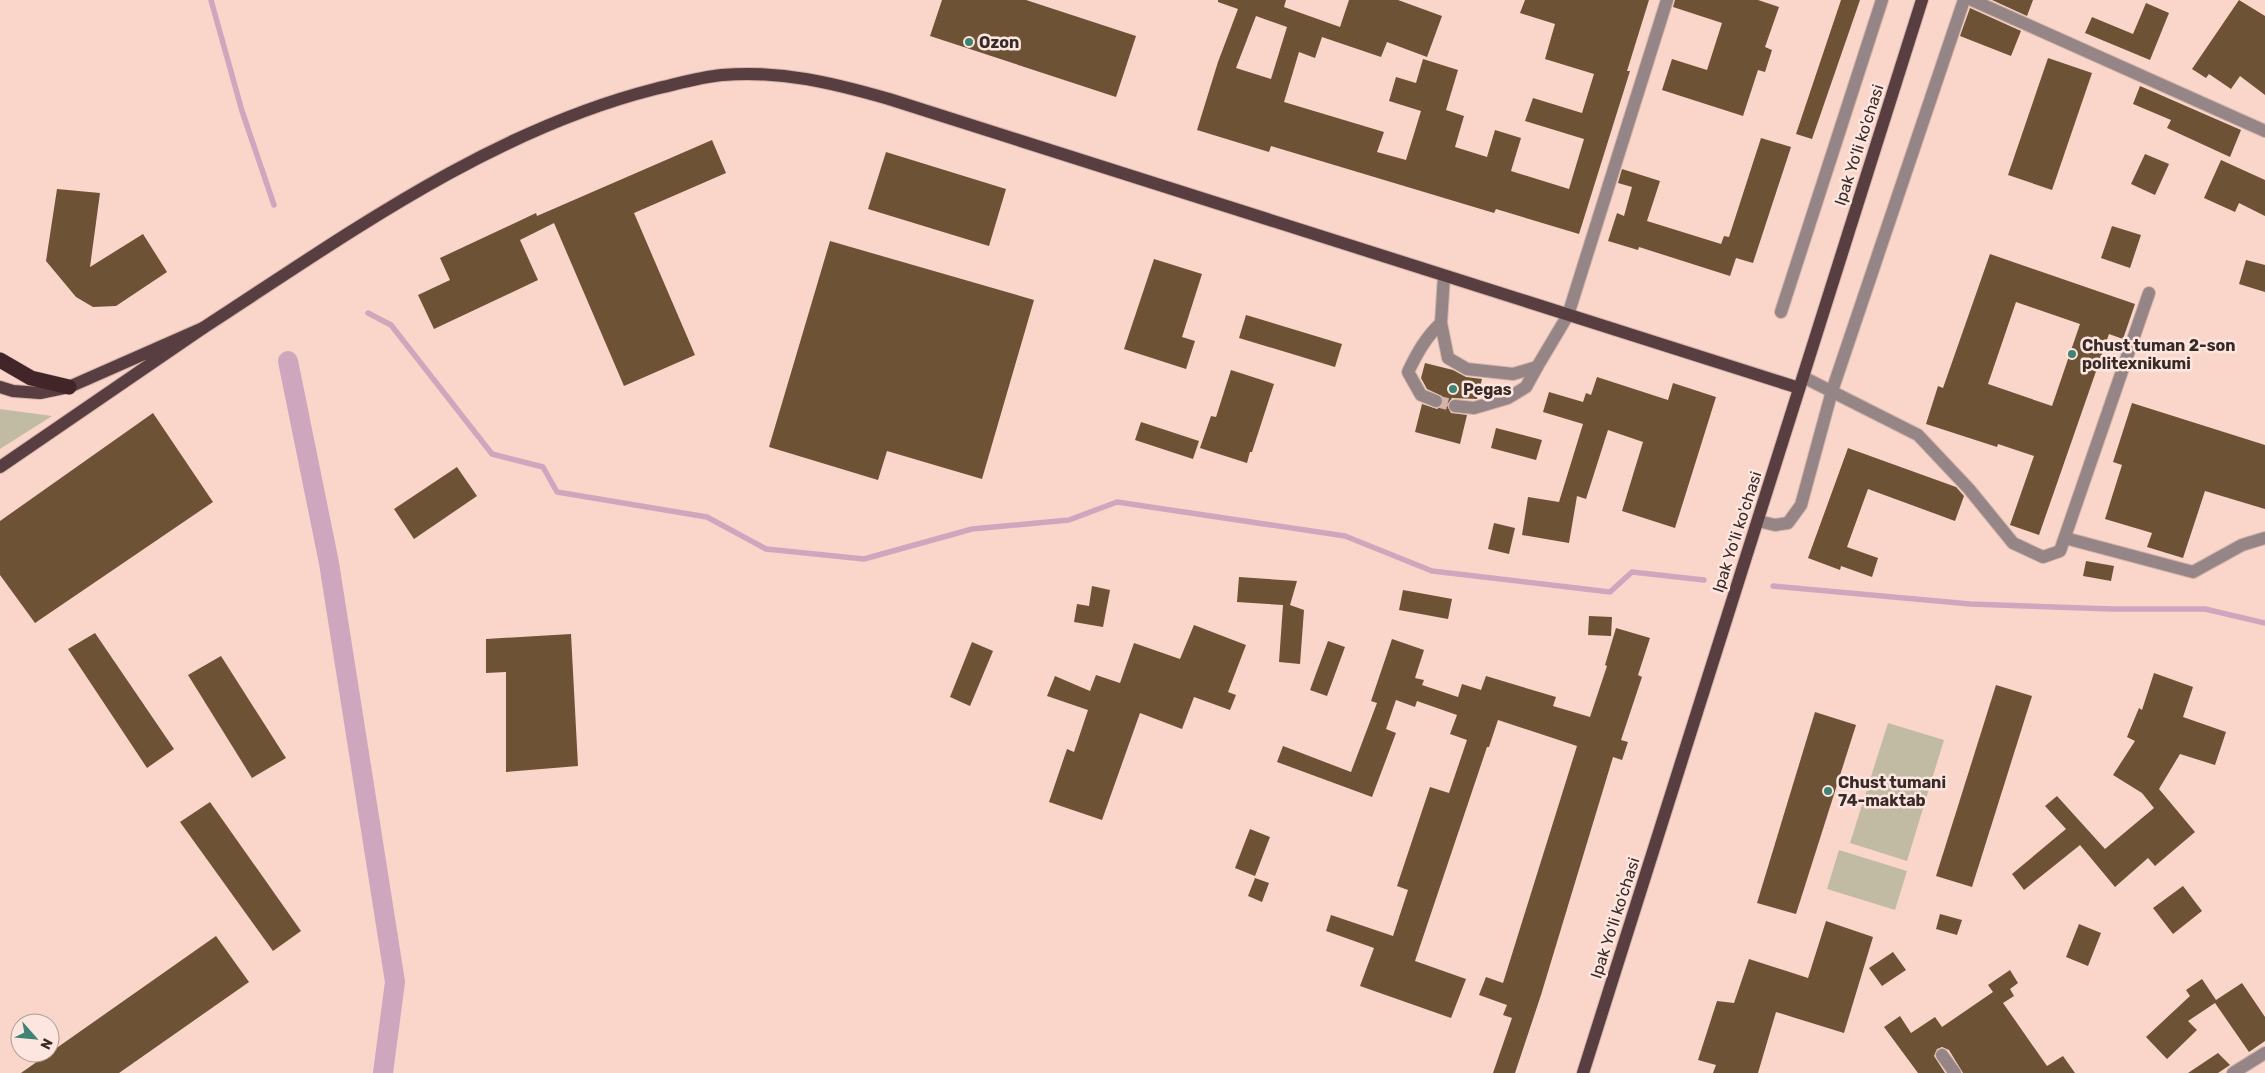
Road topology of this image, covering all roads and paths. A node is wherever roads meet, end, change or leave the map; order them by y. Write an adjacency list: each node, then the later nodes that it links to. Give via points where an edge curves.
1 (1667, 0): 10 (street)
2 (1882, 0): 9 (street)
3 (1922, 0): 15 (main road, Ipak Yo'li ko'chasi)
4 (1964, 0): 18 (street)
5 (1972, 0): 6 (street)
6 (2265, 131)
7 (1444, 276): 10 (main road); 11 (street); 12 (main road, via 854,89 802,77 721,75 629,96 582,112 490,153 381,214)
8 (2149, 293): 23 (street)
9 (1781, 312)
10 (1568, 315): 14 (street); 15 (main road)
11 (1442, 323): 14 (street, via 1448,358 1467,369 1513,374); 19 (street, via 1418,351 1408,372 1421,395)
12 (203, 328): 17 (main road); 21 (main road)
13 (0, 360): 17 (highway, via 31,378)
14 (1537, 367): 20 (street, via 1526,387 1508,398 1474,408)
15 (1801, 382): 18 (street); 22 (main road, Ipak Yo'li ko'chasi)
16 (0, 387): 17 (main road, via 13,392 40,393)
17 (69, 387)
18 (1832, 391): 22 (street, via 1801,505 1788,523 1775,525); 23 (street, via 1918,435 1969,489 2013,543 2043,557 2060,551)
19 (1436, 401)
20 (1455, 406)
21 (0, 467)
22 (1758, 521): 27 (main road, Ipak Yo'li ko'chasi)
23 (2065, 538): 24 (street, via 2193,572 2242,545)
24 (2265, 538)
25 (2265, 1053): 29 (street)
26 (1942, 1055): 28 (street)
27 (1583, 1073)
28 (1955, 1073)
29 (2233, 1073)

